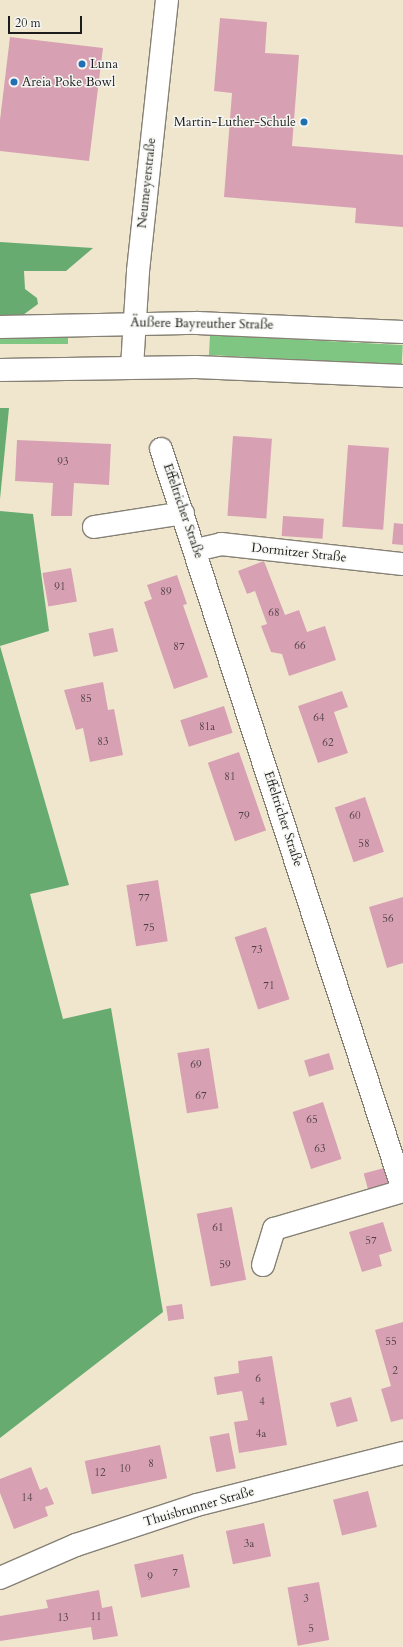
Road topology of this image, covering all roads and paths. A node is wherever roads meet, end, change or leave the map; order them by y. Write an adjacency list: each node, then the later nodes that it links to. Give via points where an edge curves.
1 (167, 0): 2 (street, Neumeyerstraße)
2 (134, 323): 3 (street, Äußere Bayreuther Straße); 4 (street, Äußere Bayreuther Straße, via 238,324); 5 (street, Neumeyerstraße)
3 (0, 326)
4 (403, 332)
5 (132, 367): 6 (street); 7 (street, via 233,368)
6 (0, 370)
7 (403, 376)
8 (162, 449): 9 (street, Effeltricher Straße)
9 (183, 513): 10 (street); 11 (street, Effeltricher Straße)
10 (94, 527)
11 (196, 550): 12 (street, Dormitzer Straße, via 221,544); 13 (street, Effeltricher Straße)
12 (403, 564)
13 (403, 1191): 14 (street, via 274,1230)
14 (264, 1265)
15 (403, 1453): 16 (street, Thuisbrunner Straße, via 197,1505 76,1545)
16 (0, 1578)

